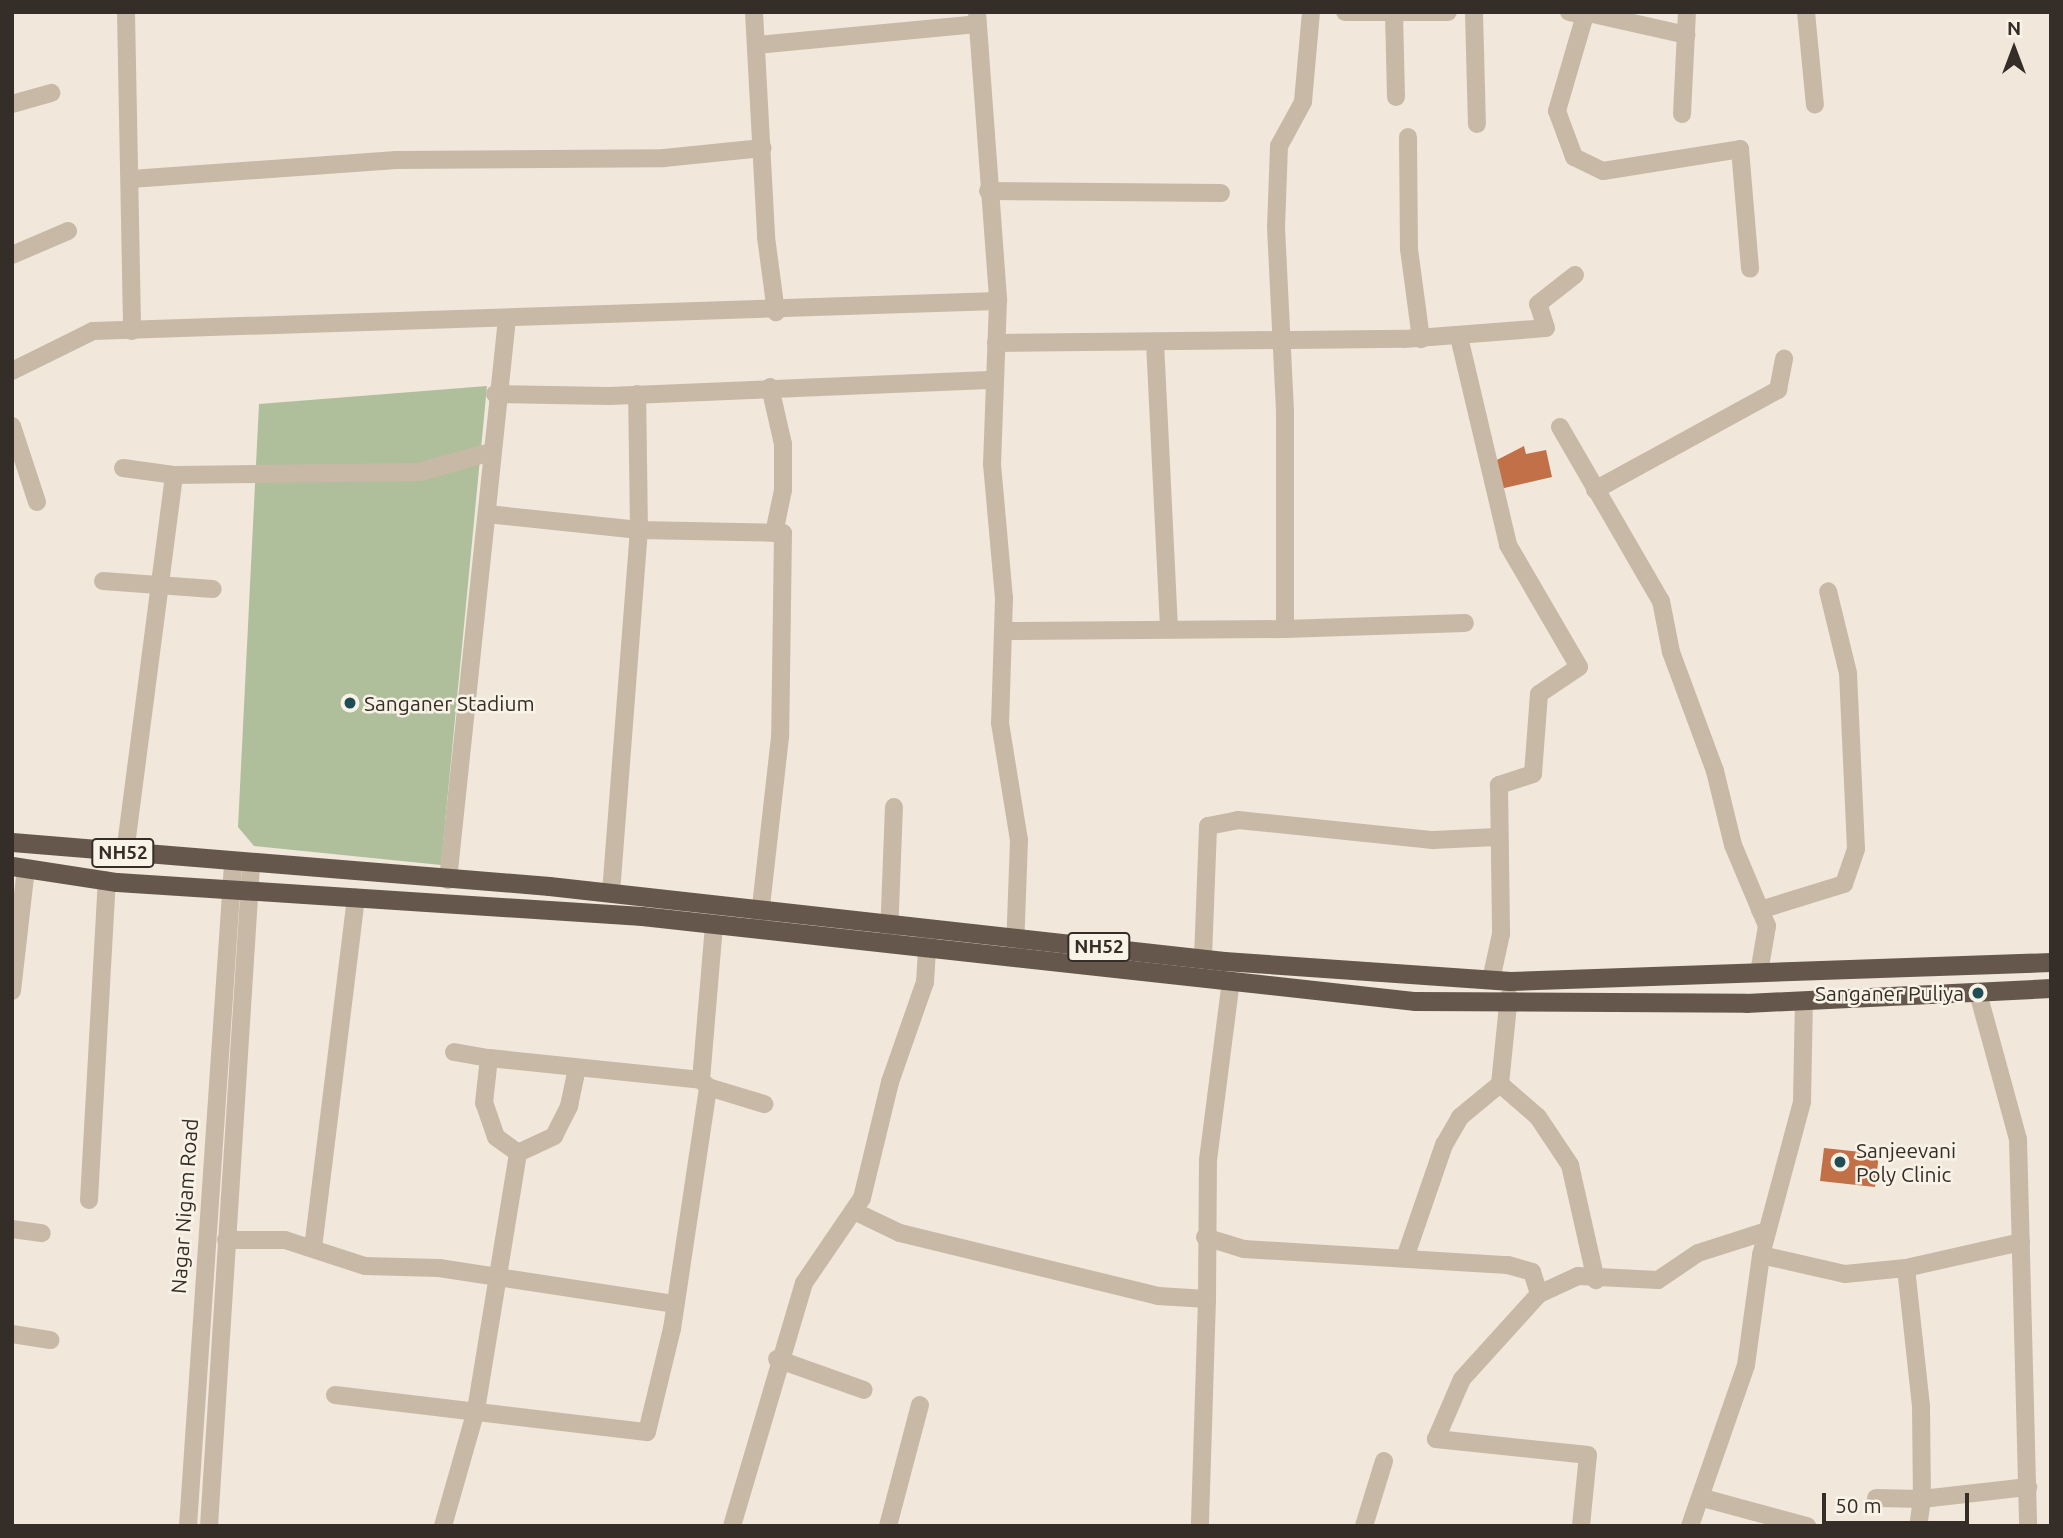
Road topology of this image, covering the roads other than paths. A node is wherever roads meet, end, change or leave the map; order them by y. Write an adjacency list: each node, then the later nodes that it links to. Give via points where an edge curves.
1 (126, 12): 22 (street)
2 (754, 12): 13 (street)
3 (1311, 12): 35 (street, via 1303,102 1279,146)
4 (1345, 12): 10 (street)
5 (1448, 12): 10 (street)
6 (1474, 12): 19 (street)
7 (1687, 12): 12 (street)
8 (1806, 12): 17 (street)
9 (1579, 13): 12 (street); 27 (street, via 1557,111 1574,157 1603,171 1740,149)
10 (1394, 14): 15 (street)
11 (977, 18): 13 (street); 23 (street)
12 (1686, 35): 18 (street)
13 (757, 45): 21 (street)
14 (51, 93): 16 (street)
15 (1396, 97)
16 (12, 104)
17 (1815, 105)
18 (1682, 114)
19 (1477, 124)
20 (1408, 137): 34 (street, via 1409,249)
21 (762, 148): 22 (street, via 664,158 396,160); 30 (street)
22 (131, 179): 32 (street)
23 (988, 191): 24 (street); 29 (street)
24 (1221, 193)
25 (68, 231): 26 (street)
26 (12, 255)
27 (1750, 269)
28 (1575, 275): 33 (street, via 1538,304 1546,328)
29 (998, 301): 30 (street); 37 (street)
30 (776, 312): 31 (street)
31 (507, 318): 32 (street, via 288,321); 42 (street)
32 (132, 331): 39 (street, via 93,331)
33 (1459, 337): 34 (street); 63 (street, via 1507,545 1579,667 1539,694 1533,774 1499,785)
34 (1421, 339): 35 (street)
35 (1281, 340): 36 (street); 60 (street)
36 (1154, 342): 37 (street); 59 (street)
37 (996, 343): 40 (street)
38 (1784, 359): 49 (street, via 1778,390)
39 (12, 371)
40 (995, 380): 41 (street); 61 (street, via 992,464)
41 (770, 387): 43 (street); 53 (street, via 783,444 783,490)
42 (495, 394): 43 (street); 46 (street)
43 (638, 394): 52 (street)
44 (12, 426): 50 (street)
45 (1560, 427): 49 (street, via 1582,456)
46 (491, 452): 48 (street, via 419,472); 51 (street)
47 (123, 468): 48 (street)
48 (174, 475): 55 (street)
49 (1595, 490): 74 (street, via 1661,601 1671,652)
50 (37, 502)
51 (486, 514): 52 (street); 68 (street)
52 (639, 530): 53 (street); 71 (street)
53 (774, 533): 73 (street, via 783,533 785,600 780,737)
54 (103, 581): 55 (street)
55 (159, 586): 56 (street); 65 (street)
56 (213, 589)
57 (1828, 591): 74 (street, via 1848,673 1856,849 1844,884)
58 (1465, 623): 60 (street)
59 (1169, 628): 60 (street); 61 (street)
60 (1285, 629)
61 (1003, 631): 81 (street, via 1000,723 1018,840)
62 (894, 807): 75 (street)
63 (1496, 836): 82 (street, via 1433,840 1238,820 1208,826); 85 (street, via 1501,934)
64 (12, 842): 65 (highway, NH52)
65 (124, 853): 66 (highway, NH52)
66 (242, 864): 68 (highway, NH52); 70 (street)
67 (19, 867): 69 (highway, NH52); 88 (street)
68 (448, 880): 71 (highway, NH52)
69 (107, 881): 70 (highway, NH52); 99 (street)
70 (239, 891): 72 (highway, NH52); 105 (street, Nagar Nigam Road); 128 (street, Nagar Nigam Road)
71 (611, 892): 73 (highway, NH52)
72 (356, 898): 76 (highway, NH52); 107 (street)
73 (760, 908): 75 (highway, NH52); 78 (street)
74 (1760, 909): 84 (street, via 1767,926)
75 (890, 923): 77 (highway, NH52); 79 (street)
76 (714, 924): 78 (highway, NH52); 95 (street)
77 (929, 927): 80 (street); 81 (highway, NH52)
78 (759, 929): 79 (highway, NH52)
79 (889, 943): 80 (highway, NH52)
80 (926, 947): 81 (highway, NH52); 100 (street, via 925,982)
81 (1015, 947): 82 (highway, NH52); 86 (highway, NH52)
82 (1203, 958): 85 (highway, NH52)
83 (2051, 962): 84 (highway, NH52)
84 (1759, 973): 85 (highway, NH52)
85 (1490, 980)
86 (1231, 981): 90 (highway, NH52, via 1415,1001); 104 (street)
87 (2051, 988): 89 (highway, NH52)
88 (12, 991)
89 (1978, 993): 91 (highway, NH52); 106 (street, via 2018,1139)
90 (1509, 999): 91 (highway, NH52); 96 (street)
91 (1804, 1001): 102 (street, via 1802,1102)
92 (454, 1052): 93 (street)
93 (489, 1058): 94 (street); 98 (street, via 484,1103 496,1137)
94 (577, 1068): 95 (street); 98 (street, via 554,1136)
95 (704, 1083): 97 (street); 115 (street)
96 (1500, 1084): 109 (street, via 1460,1118 1444,1145); 112 (street, via 1538,1118 1570,1165)
97 (764, 1104)
98 (518, 1153): 111 (street)
99 (89, 1200)
100 (854, 1211): 114 (street, via 900,1233 1158,1296); 118 (street, via 804,1283)
101 (12, 1229): 103 (street)
102 (1767, 1231): 108 (street); 112 (street, via 1699,1253 1658,1280)
103 (42, 1233)
104 (1205, 1237): 109 (street, via 1244,1248); 114 (street)
105 (226, 1240): 107 (street, via 285,1240); 129 (street, Nagar Nigam Road)
106 (2021, 1242): 110 (street); 124 (street)
107 (313, 1248): 111 (street, via 365,1266)
108 (1761, 1255): 110 (street, via 1845,1274); 125 (street, via 1746,1365)
109 (1405, 1258): 113 (street, via 1508,1265 1532,1272)
110 (1906, 1268): 127 (street, via 1921,1407)
111 (498, 1277): 115 (street); 122 (street)
112 (1596, 1280): 113 (street, via 1578,1276)
113 (1539, 1294): 135 (street, via 1462,1379 1436,1438 1588,1454)
114 (1207, 1299): 133 (street)
115 (675, 1304): 122 (street, via 646,1432 560,1426)
116 (12, 1334): 117 (street)
117 (51, 1340)
118 (777, 1359): 119 (street); 131 (street)
119 (863, 1390)
120 (335, 1395): 122 (street)
121 (920, 1405): 132 (street)
122 (476, 1409): 130 (street)
123 (1384, 1461): 134 (street)
124 (2028, 1488): 127 (street); 139 (street)
125 (1703, 1498): 136 (street); 137 (street)
126 (1876, 1498): 127 (street)
127 (1922, 1499): 138 (street)
128 (188, 1526)
129 (209, 1526)
130 (443, 1526)
131 (732, 1526)
132 (888, 1526)
133 (1200, 1526)
134 (1364, 1526)
135 (1581, 1526)
136 (1690, 1526)
137 (1807, 1526)
138 (1918, 1526)
139 (2028, 1526)

